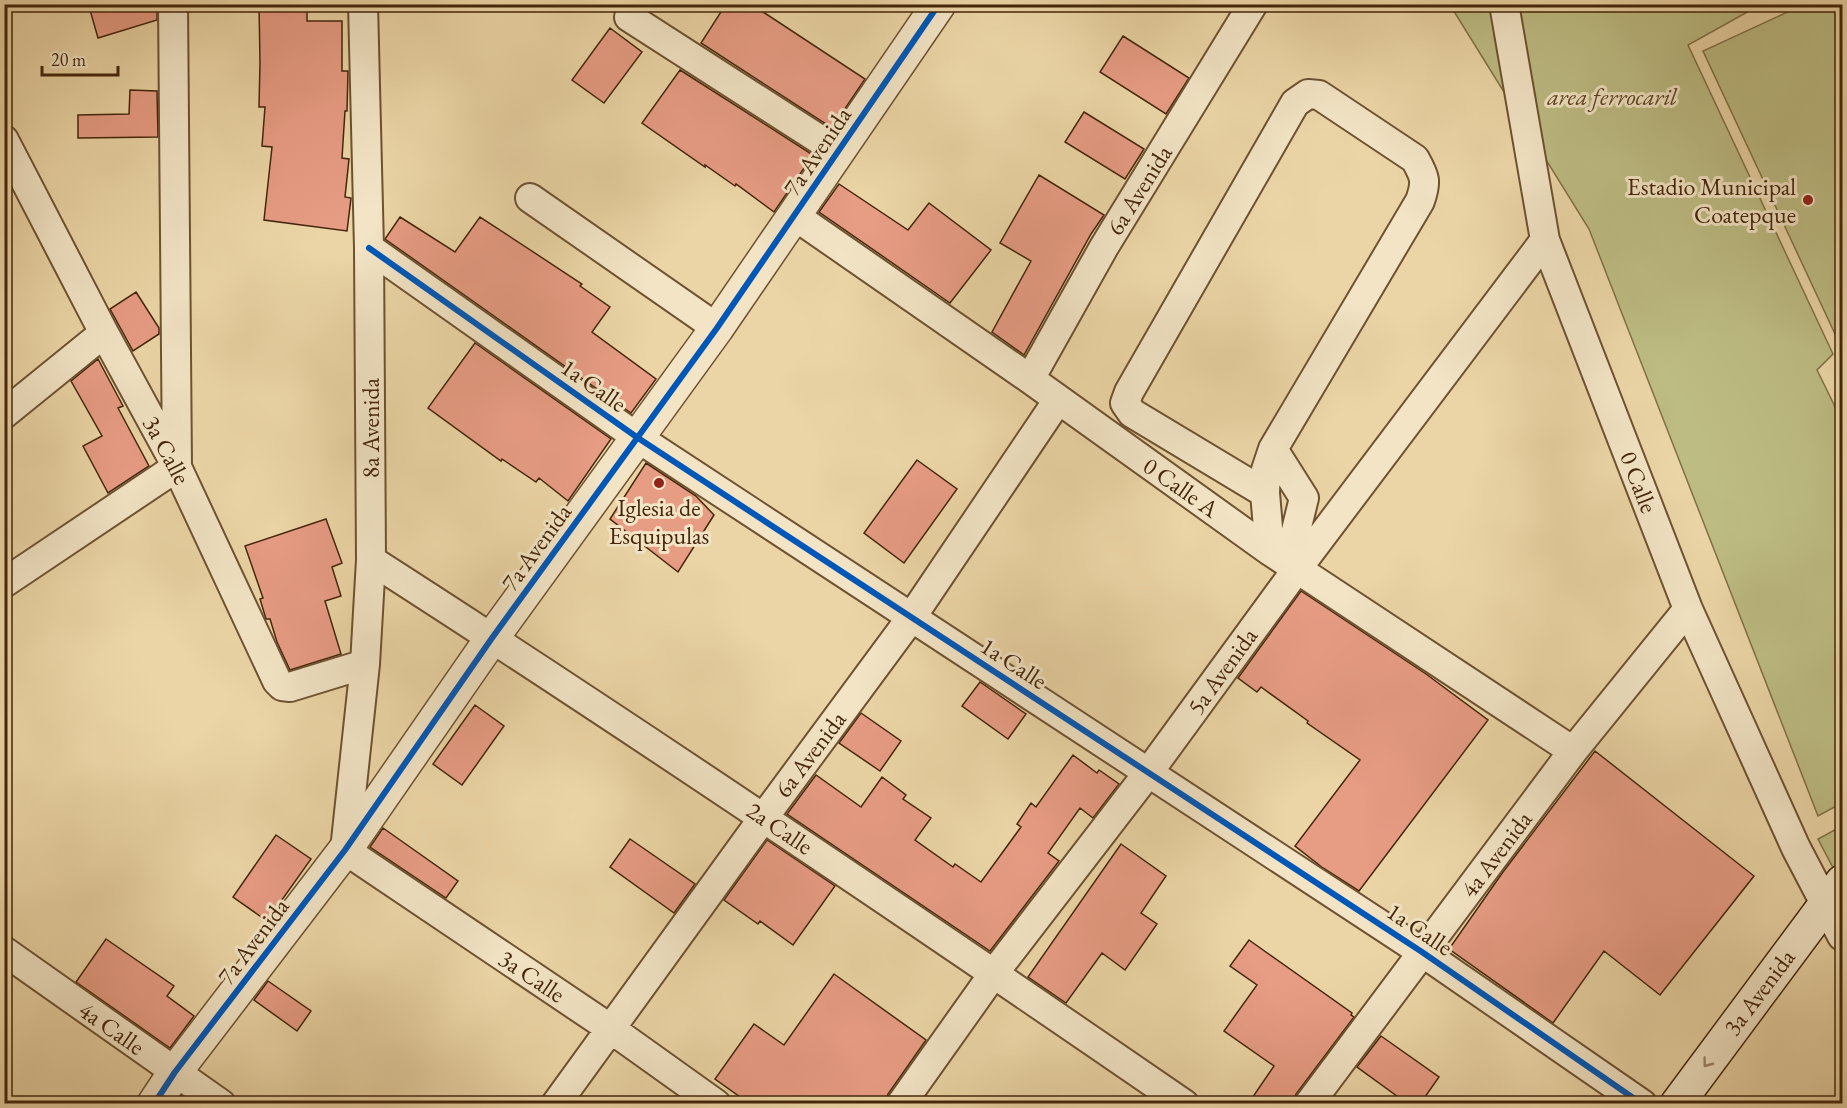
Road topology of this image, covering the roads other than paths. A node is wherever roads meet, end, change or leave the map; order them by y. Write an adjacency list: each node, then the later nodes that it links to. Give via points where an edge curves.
1 (172, 4): 20 (street)
2 (363, 4): 12 (street, 8a Avenida)
3 (939, 4): 7 (street, 7a Avenida)
4 (1253, 4): 15 (street, 6a Avenida, via 1104,247)
5 (1504, 4): 11 (street, 0 Calle)
6 (629, 17): 7 (street)
7 (839, 152): 10 (street, 7a Avenida)
8 (8, 157): 14 (street, 3a Calle)
9 (530, 198): 13 (street)
10 (795, 216): 13 (street, 7a Avenida); 15 (street, 0 Calle A)
11 (1545, 240): 23 (street, 5a Avenida); 25 (street, 0 Calle)
12 (369, 248): 18 (street, 1a Calle); 22 (street, 8a Avenida)
13 (717, 328): 18 (street, 7a Avenida)
14 (104, 333): 17 (street); 20 (street, 3a Calle)
15 (1030, 379): 16 (street, 0 Calle A)
16 (1058, 400): 23 (street, 0 Calle A); 26 (street, 6a Avenida)
17 (4, 414)
18 (639, 438): 26 (street, 1a Calle); 27 (street, 7a Avenida)
19 (1273, 449): 21 (street, via 1266,470); 21 (street, via 1420,201 1426,184 1415,159 1319,95 1308,94 1295,103 1125,403 1132,413); 23 (street, via 1304,498)
20 (177, 467): 24 (street); 28 (street, 3a Calle, via 277,681 290,687)
21 (1265, 493): 23 (street)
22 (371, 560): 27 (street, 2a Calle); 28 (street, 8a Avenida)
23 (1285, 561): 29 (street, 0 Calle A); 30 (street, 5a Avenida)
24 (4, 583)
25 (1688, 609): 29 (street, 4a Avenida); 33 (street, 0 Calle, via 1796,848)
26 (911, 618): 30 (street, 1a Calle); 31 (street, 6a Avenida)
27 (492, 638): 31 (street, 2a Calle); 32 (street, 7a Avenida)
28 (365, 664): 32 (street, 8a Avenida)
29 (1573, 751): 35 (street, 4a Avenida)
30 (1148, 772): 35 (street, 1a Calle); 37 (street, 5a Avenida)
31 (764, 817): 37 (street, 2a Calle); 38 (street, 6a Avenida)
32 (345, 850): 38 (street, 3a Calle); 39 (street, 7a Avenida)
33 (1833, 893): 34 (street, 0 Calle); 48 (street, 3a Avenida, one-way to 48)
34 (1842, 936)
35 (1422, 952): 46 (street, 4a Avenida); 47 (street, 1a Calle)
36 (7, 956): 39 (street, 4a Calle)
37 (994, 973): 44 (street, 5a Avenida); 45 (street, 2a Calle)
38 (610, 1029): 42 (street, 6a Avenida); 43 (street, 3a Calle)
39 (175, 1072): 40 (street, 7a Avenida); 41 (street, 4a Calle)
40 (154, 1104)
41 (221, 1104)
42 (556, 1104)
43 (716, 1104)
44 (901, 1104)
45 (1184, 1104)
46 (1309, 1104)
47 (1642, 1104)
48 (1677, 1104)

